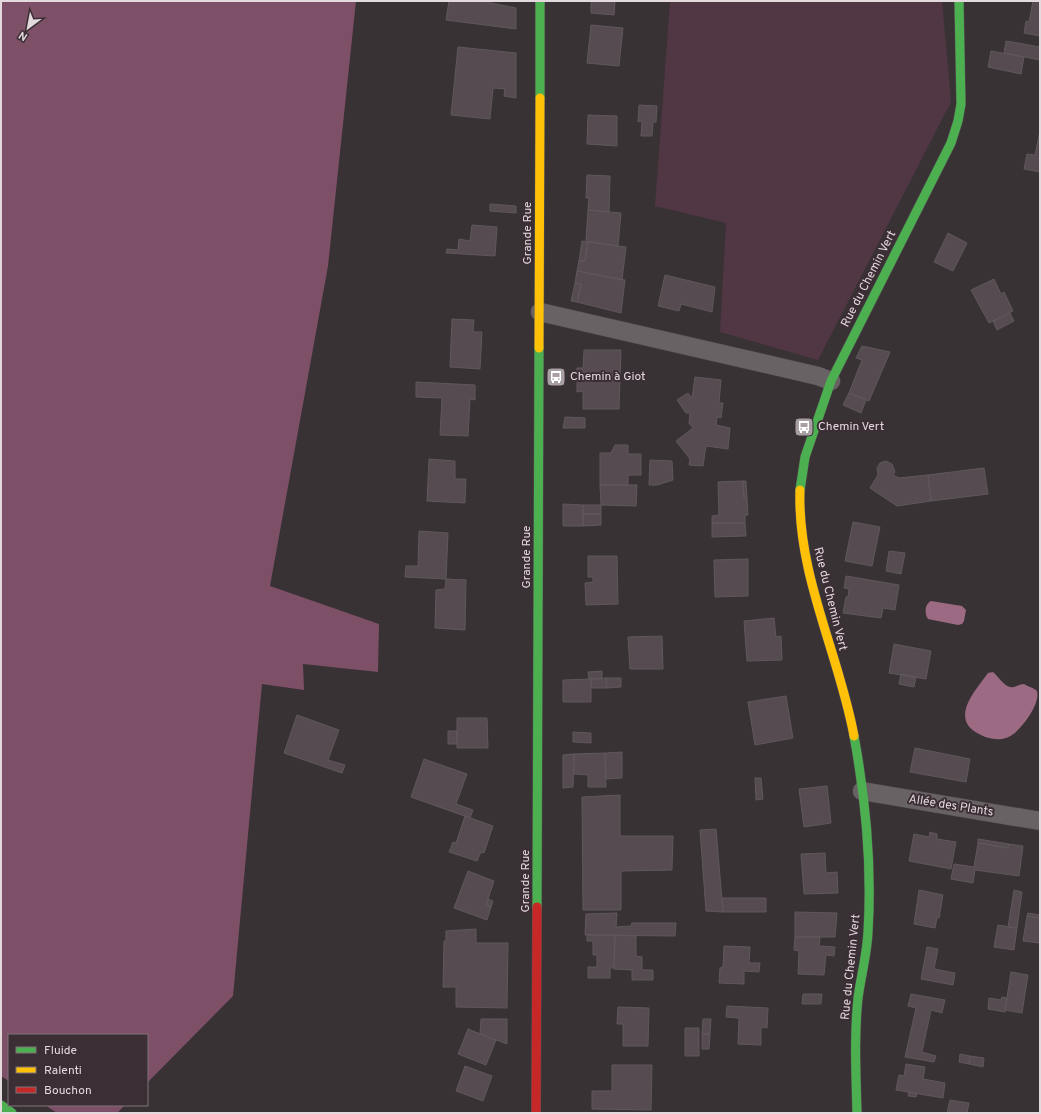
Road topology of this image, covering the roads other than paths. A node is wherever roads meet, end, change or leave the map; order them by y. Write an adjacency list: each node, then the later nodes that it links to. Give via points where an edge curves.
1 (540, 1): 3 (street, Grande Rue)
2 (960, 1): 4 (street, Rue du Chemin Vert, via 961,104 951,143)
3 (540, 312): 4 (street); 9 (street, Grande Rue)
4 (831, 381): 5 (street, Rue du Chemin Vert, via 805,457 799,513 810,579 849,709)
5 (862, 792): 6 (street, Allée des Plants); 10 (street, Rue du Chemin Vert, via 869,854 868,933 858,1000 855,1062)
6 (1040, 821)
7 (1, 1105): 8 (street)
8 (12, 1113)
9 (536, 1113)
10 (857, 1113)

